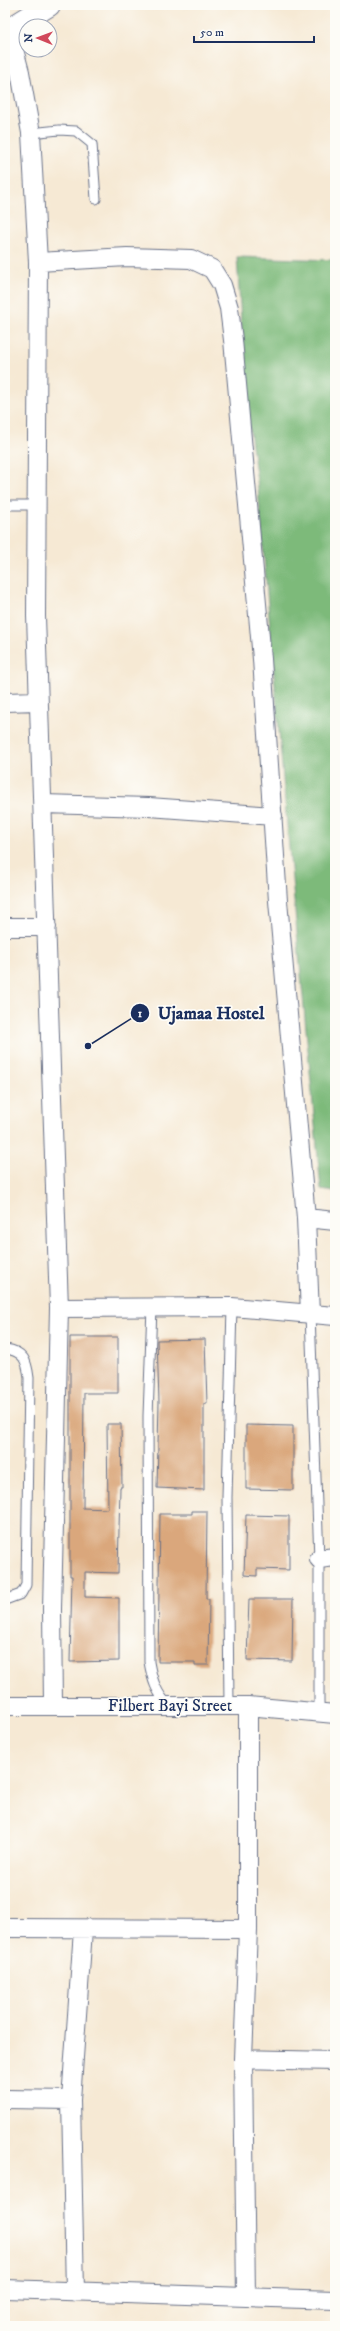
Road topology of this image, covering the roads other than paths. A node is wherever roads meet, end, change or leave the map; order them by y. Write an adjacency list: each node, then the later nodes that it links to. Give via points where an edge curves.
1 (49, 5): 2 (street)
2 (5, 33): 3 (street, via 12,42 20,72)
3 (31, 132): 4 (lane, via 76,131 92,144); 5 (street)
4 (96, 199)
5 (38, 262): 6 (street); 11 (street, via 127,257 191,259 212,269 222,286 229,308 233,340 262,659)
6 (36, 505): 7 (lane); 8 (street)
7 (5, 506)
8 (38, 701): 9 (street); 10 (street)
9 (5, 702)
10 (43, 804): 11 (street, via 149,807); 12 (street)
11 (273, 816): 14 (street)
12 (47, 926): 13 (street); 18 (street)
13 (5, 927)
14 (306, 1218): 15 (street); 19 (street)
15 (335, 1221)
16 (152, 1307): 17 (street); 18 (street); 28 (lane, via 148,1416 149,1662 154,1685)
17 (232, 1307): 19 (street); 26 (lane, via 227,1497)
18 (59, 1308): 25 (street, via 52,1609)
19 (310, 1314): 20 (street); 22 (lane)
20 (335, 1316)
21 (5, 1349): 23 (lane, via 21,1354 26,1361 29,1378 26,1585 21,1594)
22 (327, 1558): 29 (lane)
23 (5, 1600)
24 (5, 1706): 25 (street, Filbert Bayi Street)
25 (53, 1706): 28 (street, Filbert Bayi Street)
26 (229, 1706): 27 (street, Filbert Bayi Street); 28 (street, Filbert Bayi Street)
27 (248, 1706): 29 (street, Filbert Bayi Street); 31 (street)
28 (170, 1707)
29 (327, 1713)
30 (5, 1928): 32 (street)
31 (248, 1929): 32 (street); 33 (street)
32 (82, 1930): 36 (street)
33 (244, 2060): 34 (street); 39 (street)
34 (335, 2061)
35 (5, 2099): 36 (street)
36 (71, 2100): 38 (street)
37 (5, 2289): 38 (street)
38 (75, 2292): 39 (street)
39 (246, 2297): 40 (street)
40 (335, 2300)

